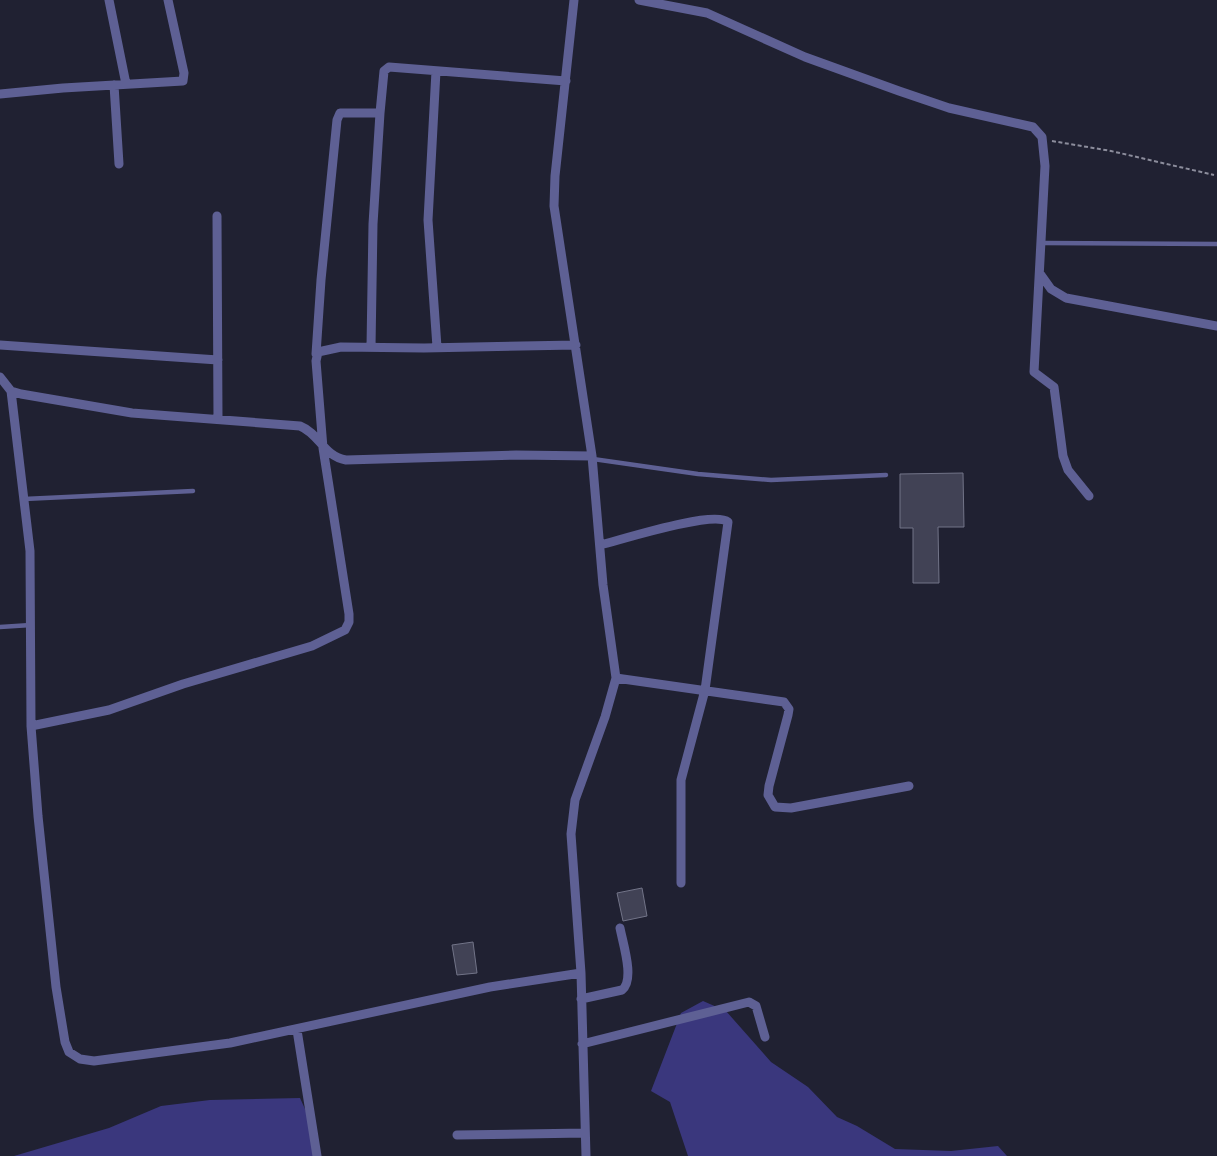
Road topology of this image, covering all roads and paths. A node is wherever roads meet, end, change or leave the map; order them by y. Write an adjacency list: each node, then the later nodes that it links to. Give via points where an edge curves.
1 (109, 0): 7 (street)
2 (168, 0): 7 (street, via 184,78 179,82)
3 (574, 0): 6 (street)
4 (639, 0): 11 (street, via 707,13 824,64 949,108 1025,124)
5 (436, 71): 6 (street); 10 (street, via 386,68); 22 (street, via 428,220)
6 (566, 81): 19 (street, via 554,206)
7 (126, 84): 8 (street)
8 (114, 85): 9 (street); 12 (street)
9 (0, 94)
10 (380, 113): 21 (street, via 373,224); 23 (street, via 344,112 338,116)
11 (1042, 137): 13 (path); 15 (street, via 1045,166)
12 (119, 164)
13 (1214, 175)
14 (217, 216): 24 (street)
15 (1043, 243): 16 (lane); 17 (street)
16 (1217, 244)
17 (1041, 275): 18 (street, via 1051,289 1066,298); 32 (street, via 1034,372 1054,386 1063,456 1068,470)
18 (1217, 326)
19 (576, 344): 22 (street); 29 (street)
20 (0, 345): 24 (street)
21 (371, 347): 22 (street); 23 (street, via 331,348)
22 (437, 347)
23 (316, 354): 28 (street)
24 (218, 360): 27 (street)
25 (0, 377): 26 (street)
26 (11, 391): 27 (street, via 125,412); 33 (street)
27 (218, 420): 28 (street, via 300,426 308,429)
28 (323, 448): 29 (street, via 329,454 346,460 516,455); 39 (street, via 349,614 345,630 312,646 137,701)
29 (593, 457): 30 (lane, via 698,474 762,480); 34 (street)
30 (886, 475)
31 (194, 491): 33 (lane)
32 (1089, 496)
33 (24, 499): 35 (street, via 30,551)
34 (600, 545): 37 (street); 38 (street, via 700,520 728,522)
35 (31, 625): 36 (lane); 39 (street)
36 (0, 627)
37 (616, 678): 38 (street); 43 (street, via 575,800 571,834)
38 (705, 690): 40 (street, via 788,705 769,786 768,795 775,807 791,808); 41 (street, via 681,780)
39 (31, 726): 45 (street, via 56,987 64,1042 69,1052 80,1060 94,1061 230,1043)
40 (909, 786)
41 (681, 884)
42 (620, 928): 44 (street, via 629,977 627,986)
43 (580, 972): 44 (street); 45 (street, via 490,987)
44 (581, 999): 47 (street)
45 (297, 1030): 50 (street)
46 (765, 1037): 47 (street, via 756,1006 749,1002)
47 (582, 1044): 48 (street)
48 (585, 1132): 49 (street); 51 (street)
49 (457, 1135)
50 (317, 1156)
51 (586, 1156)

